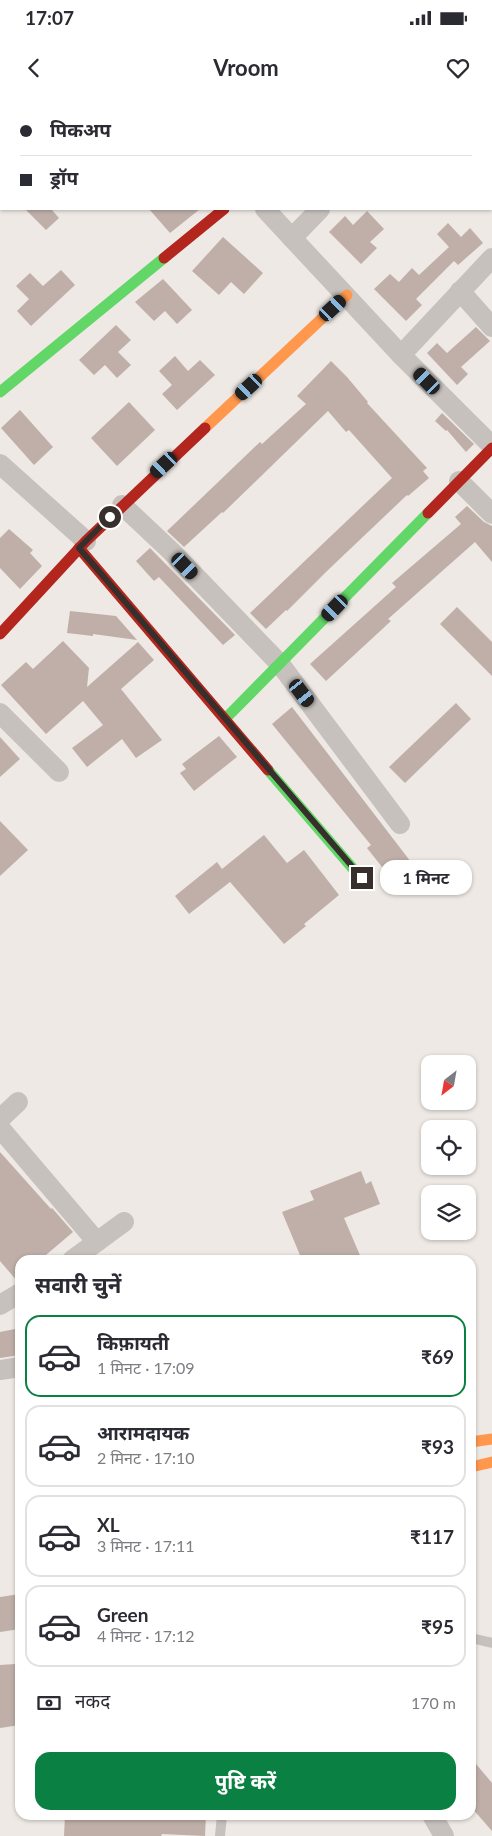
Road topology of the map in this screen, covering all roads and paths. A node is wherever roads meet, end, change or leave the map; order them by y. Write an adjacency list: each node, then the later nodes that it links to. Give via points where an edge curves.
1 (223, 210): 10 (street)
2 (265, 210): 4 (street)
3 (319, 210): 4 (street)
4 (292, 238): 7 (street)
5 (492, 258): 6 (street)
6 (460, 291): 8 (street); 9 (street)
7 (347, 295): 9 (street); 14 (street)
8 (492, 327)
9 (402, 355): 11 (street)
10 (0, 392)
11 (492, 447): 13 (street)
12 (0, 464): 16 (street)
13 (459, 481): 15 (street); 18 (street)
14 (122, 505): 16 (street); 18 (street)
15 (492, 514)
16 (82, 545): 17 (street); 20 (street)
17 (0, 634)
18 (280, 664): 20 (street); 22 (street)
19 (0, 713): 21 (street)
20 (224, 719): 23 (street)
21 (59, 772)
22 (400, 824)
23 (362, 878)
24 (18, 1102): 25 (street)
25 (0, 1119)
26 (0, 1128): 28 (street)
27 (124, 1222): 28 (street)
28 (97, 1242): 29 (street)
29 (79, 1255)
30 (15, 1296): 31 (street)
31 (0, 1305)
32 (15, 1368): 33 (street)
33 (0, 1370)
34 (492, 1439): 35 (street)
35 (476, 1441)
36 (492, 1462): 37 (street)
37 (476, 1465)
38 (476, 1639): 39 (lane)
39 (492, 1643)
40 (222, 1820): 42 (lane)
41 (435, 1820): 43 (street)
42 (220, 1836)
43 (444, 1836)

